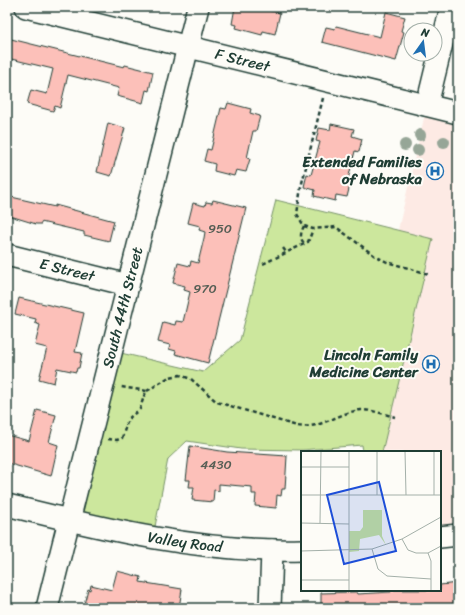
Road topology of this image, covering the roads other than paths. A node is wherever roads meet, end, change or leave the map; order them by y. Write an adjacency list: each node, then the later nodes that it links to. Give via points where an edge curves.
1 (26, 7): 4 (street, F Street)
2 (198, 7): 4 (street, South 44th Street)
3 (451, 7): 5 (street)
4 (188, 47): 5 (street, F Street); 8 (street, South 44th Street)
5 (427, 105): 6 (street, F Street)
6 (458, 113)
7 (7, 255): 8 (street, E Street)
8 (128, 285): 10 (street, South 44th Street)
9 (7, 505): 10 (street, Valley Road)
10 (69, 521): 13 (street, Valley Road, via 228,548); 15 (street, South 44th Street)
11 (458, 535): 12 (street)
12 (441, 537)
13 (272, 550): 14 (street, Valley Road); 16 (street)
14 (301, 550)
15 (47, 608)
16 (270, 608)

